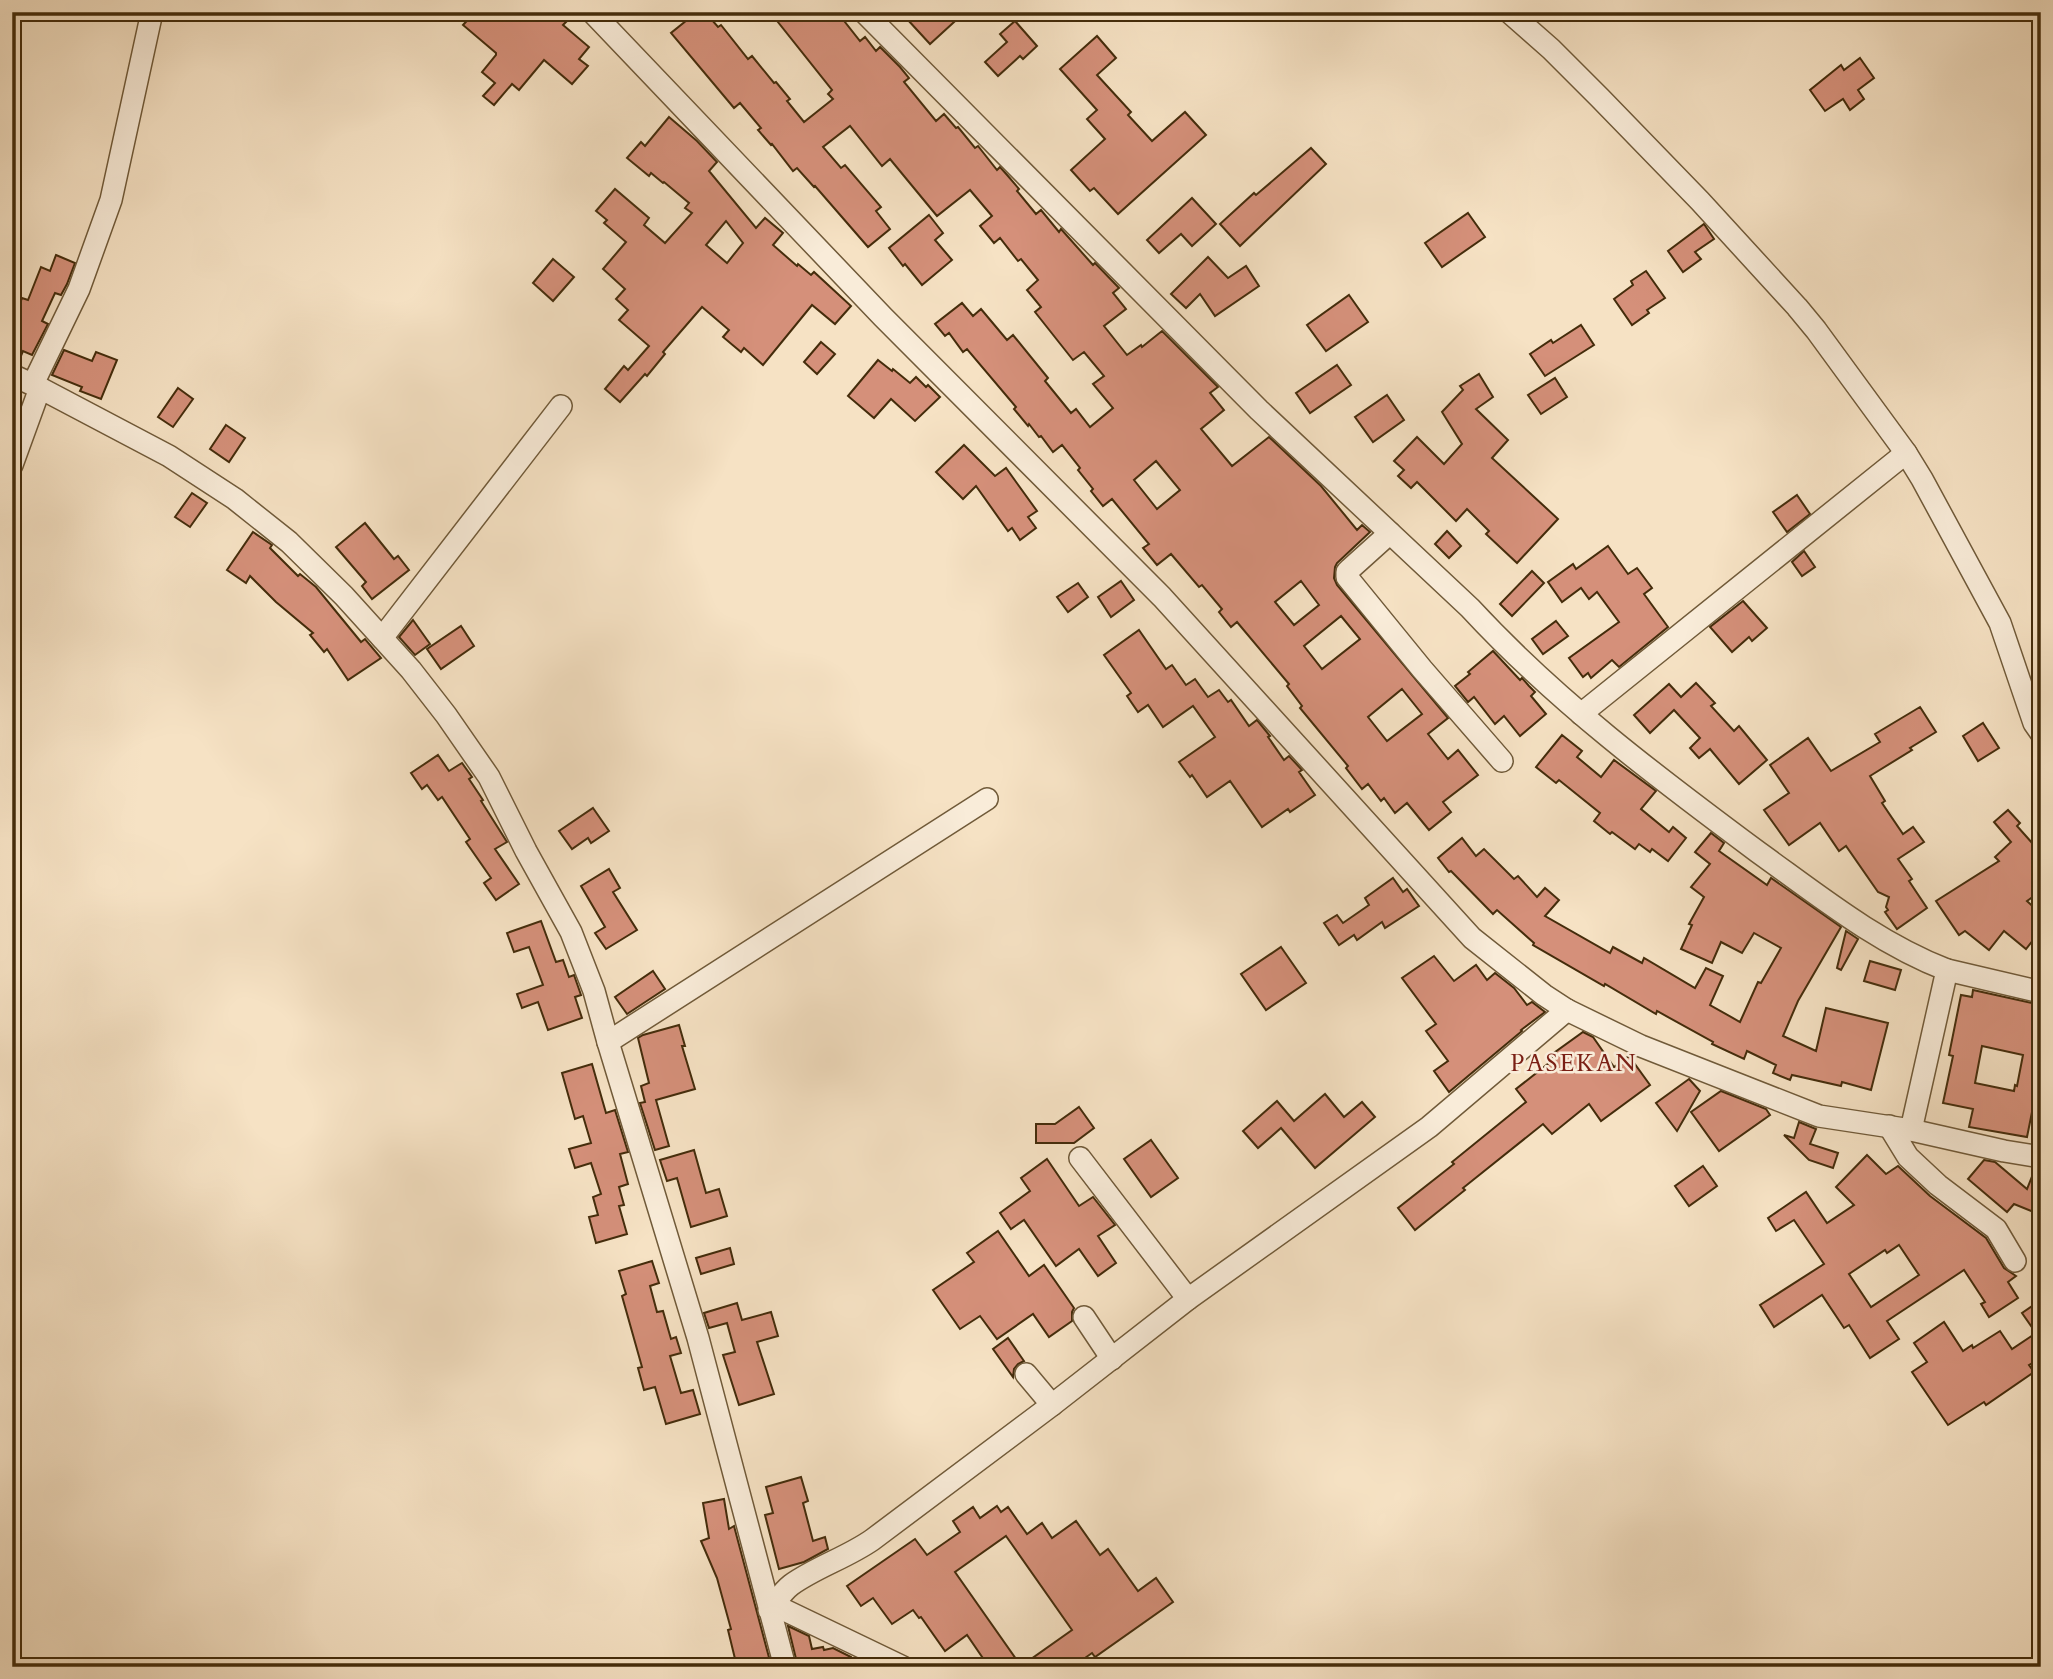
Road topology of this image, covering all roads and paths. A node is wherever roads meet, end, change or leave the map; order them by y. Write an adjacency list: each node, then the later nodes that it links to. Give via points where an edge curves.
1 (152, 12): 6 (street, via 111,200 79,289)
2 (592, 12): 18 (street, via 873,307 1162,597 1472,938)
3 (864, 12): 10 (street, via 1259,410)
4 (1509, 12): 8 (street, via 1600,98 1797,307)
5 (12, 375): 6 (street)
6 (36, 386): 9 (street); 11 (street, via 169,456 235,499 289,542)
7 (561, 407): 11 (street)
8 (1906, 453): 12 (street); 13 (street, via 2000,623)
9 (12, 465)
10 (1390, 533): 12 (street); 14 (street, via 1347,572 1347,578)
11 (382, 638): 19 (street, via 446,715 489,777 571,932)
12 (1581, 714): 16 (street, via 1664,782 1856,924)
13 (2041, 733)
14 (1503, 761)
15 (987, 799): 19 (street)
16 (1947, 970): 17 (street); 21 (street)
17 (2041, 992)
18 (1567, 1010): 20 (street, via 1641,1046 1819,1116); 25 (street, via 1429,1127)
19 (608, 1042): 30 (street, via 698,1338)
20 (1889, 1126): 21 (street); 24 (street, via 1908,1157 1996,1229)
21 (1911, 1130): 22 (street)
22 (2041, 1157)
23 (1080, 1158): 25 (street)
24 (2015, 1261)
25 (1188, 1299): 27 (street)
26 (1084, 1317): 27 (street)
27 (1112, 1359): 29 (street)
28 (1026, 1374): 29 (street)
29 (1052, 1405): 30 (street, via 865,1545 791,1585)
30 (771, 1607): 31 (street); 32 (street)
31 (785, 1667)
32 (903, 1667)

